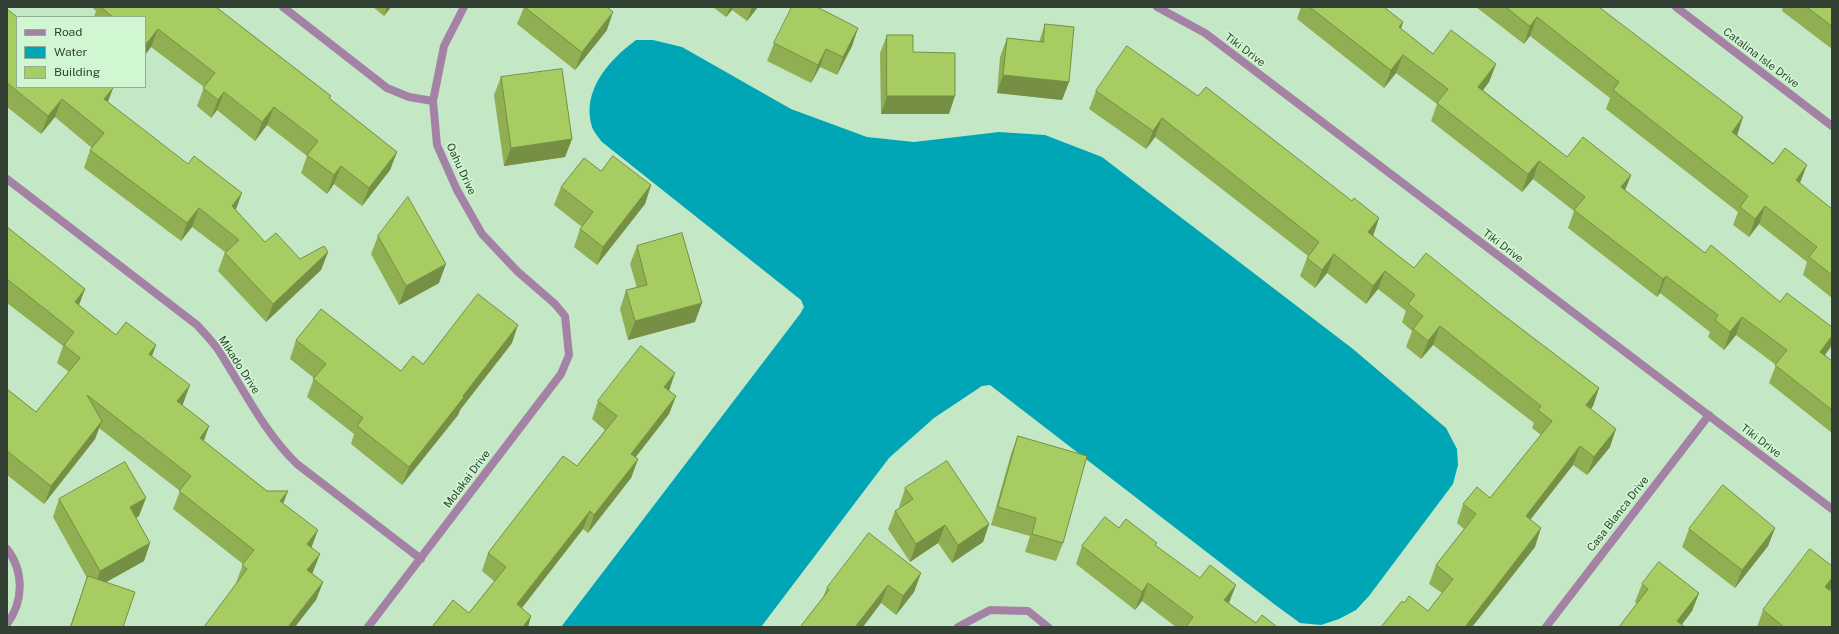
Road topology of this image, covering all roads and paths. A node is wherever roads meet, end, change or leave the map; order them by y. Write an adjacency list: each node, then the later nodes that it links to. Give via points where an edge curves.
1 (283, 7): 5 (street, via 387,88 410,97)
2 (464, 7): 5 (street, Oahu Drive, via 444,46)
3 (1157, 7): 9 (street, Tiki Drive, via 1206,33)
4 (1676, 7): 6 (street, Catalina Isle Drive)
5 (433, 101): 8 (street, Oahu Drive, via 437,145 457,190 482,234 517,272 555,304 565,316)
6 (1832, 126)
7 (7, 179): 12 (street, Mikado Drive, via 197,325 218,350 280,448 296,464)
8 (568, 339): 12 (street, Molakai Drive, via 569,355 561,374)
9 (1709, 415): 10 (street, Tiki Drive); 17 (street, Casa Blanca Drive)
10 (1832, 509)
11 (7, 549): 13 (street, via 15,559 20,578 20,597)
12 (421, 559): 14 (street, Molakai Drive)
13 (7, 624)
14 (368, 627)
15 (958, 627): 16 (street, via 990,610 1028,611)
16 (1048, 627)
17 (1546, 627)

